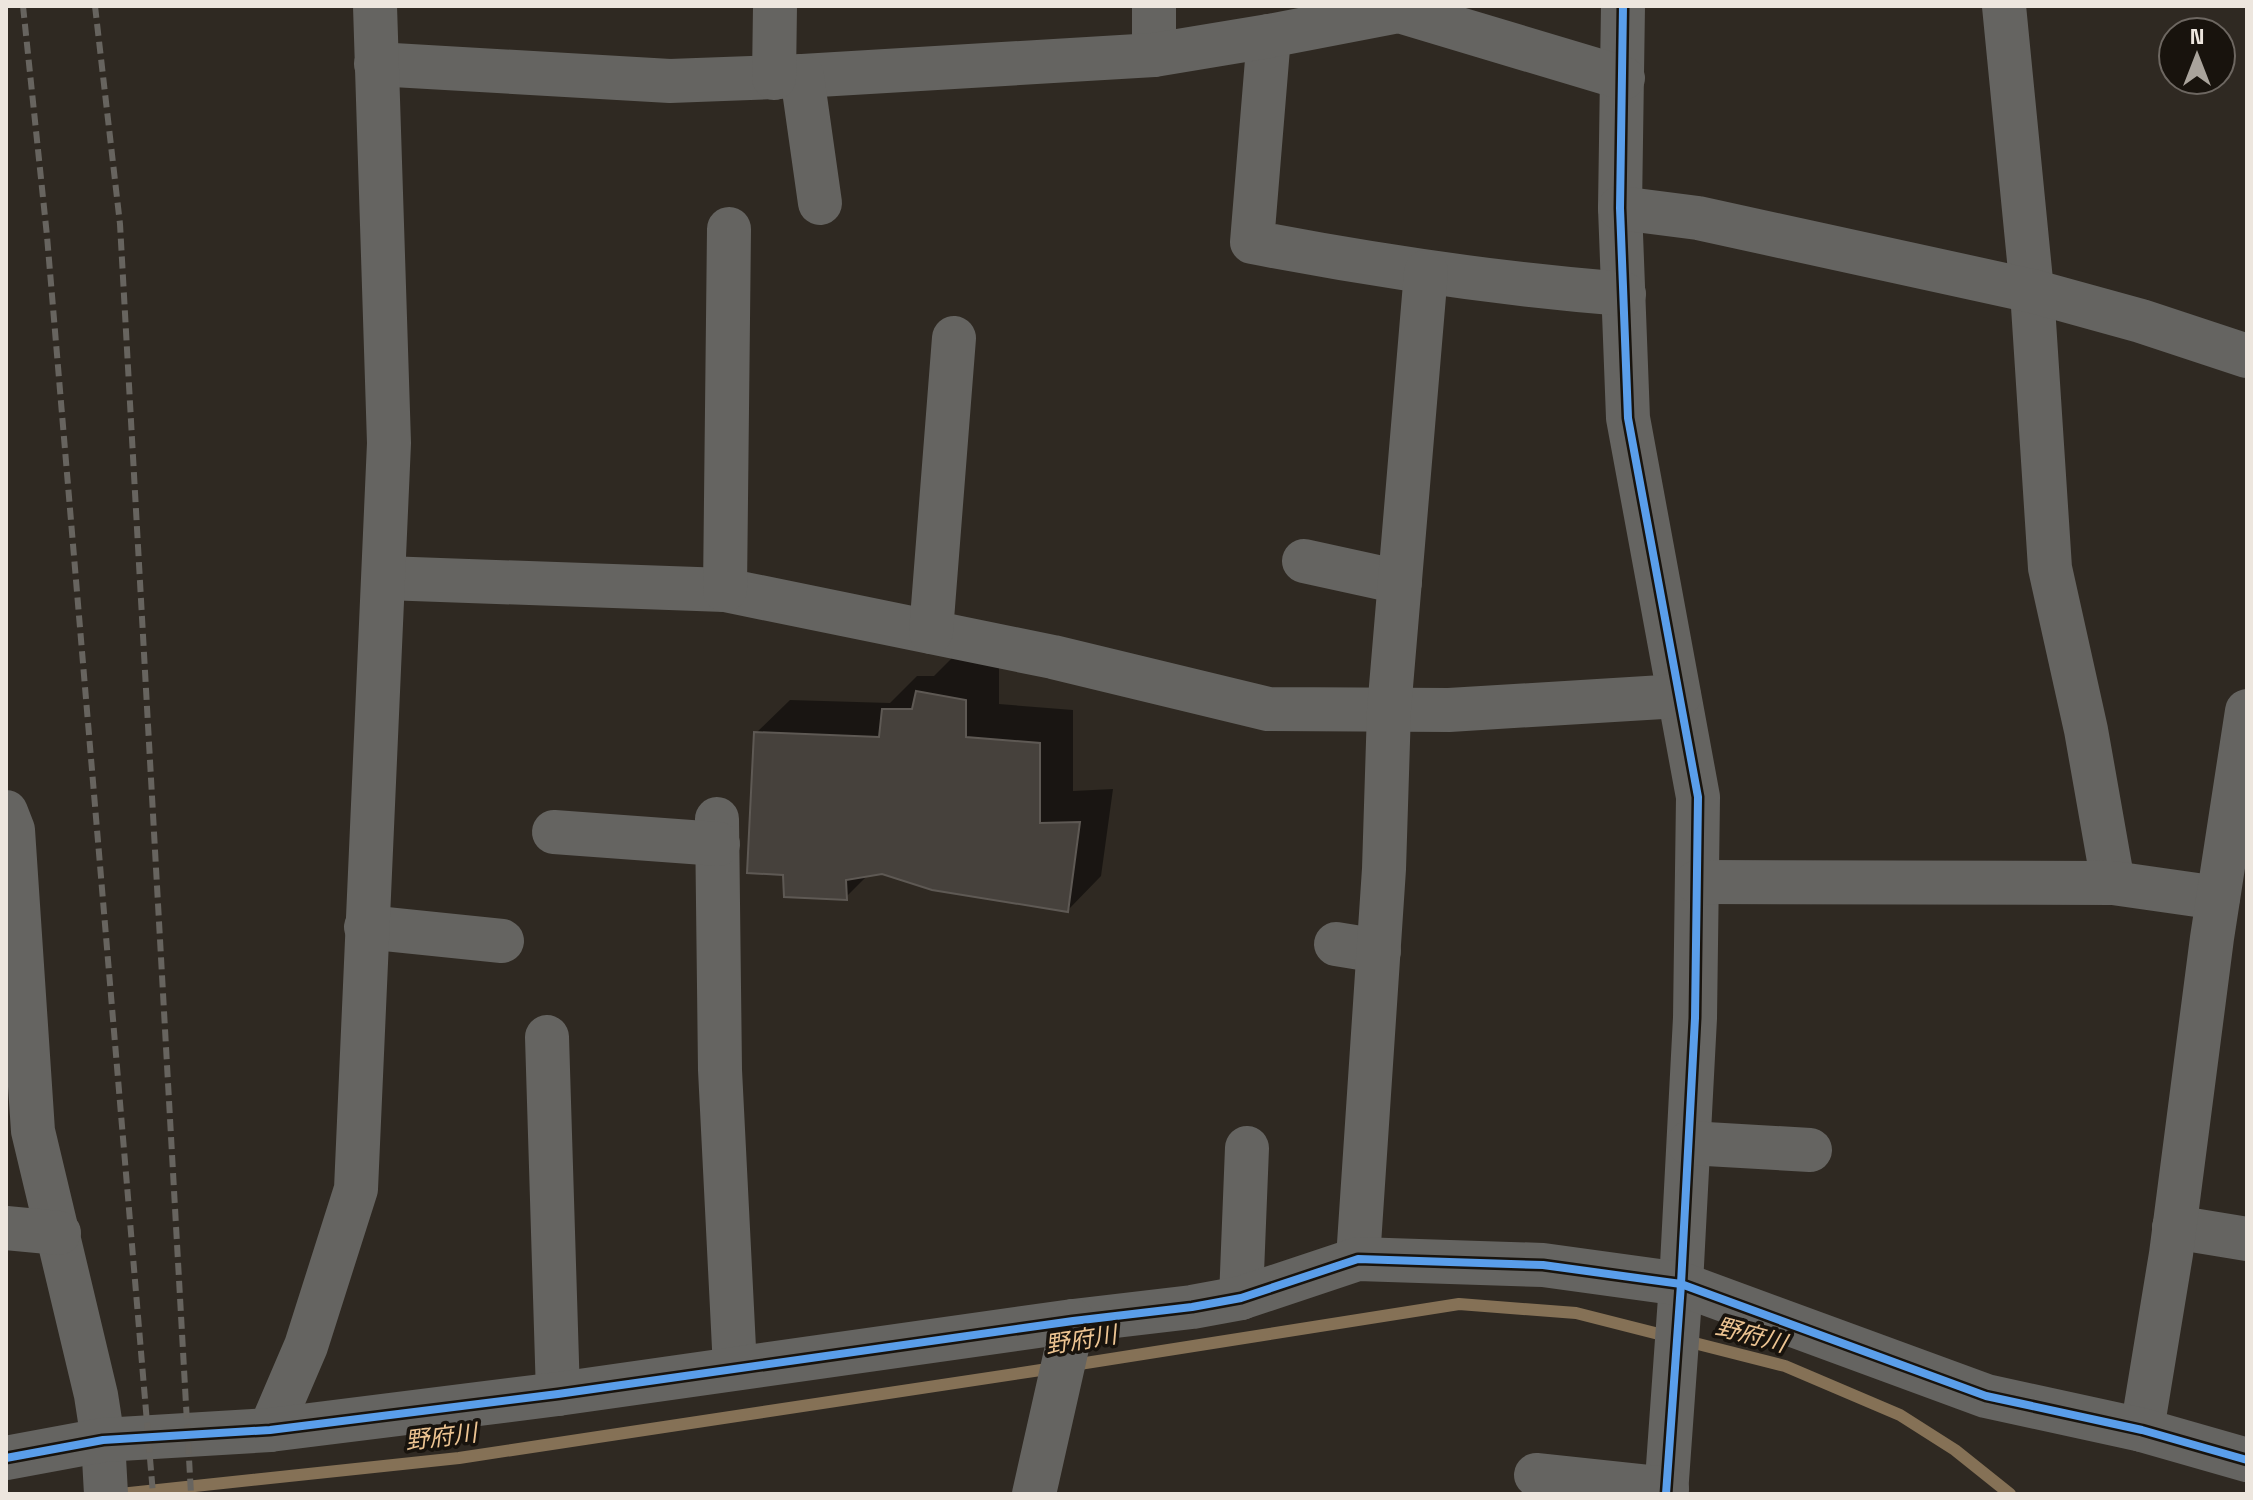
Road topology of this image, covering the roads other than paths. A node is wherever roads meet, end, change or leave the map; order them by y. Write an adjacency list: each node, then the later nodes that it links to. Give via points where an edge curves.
1 (375, 6): 9 (street)
2 (775, 6): 10 (street)
3 (1154, 6): 8 (street)
4 (1623, 6): 11 (street)
5 (2004, 6): 16 (street)
6 (1401, 8): 7 (street); 11 (street)
7 (1269, 36): 8 (street); 15 (street, via 1252,242)
8 (1154, 55): 10 (street)
9 (376, 64): 10 (street, via 670,81); 21 (street, via 389,443)
10 (788, 77): 12 (street)
11 (1623, 78): 13 (street)
12 (820, 203)
13 (1620, 208): 16 (street, via 1698,218); 17 (street)
14 (729, 229): 23 (street)
15 (1426, 272): 17 (street); 22 (street)
16 (2032, 291): 19 (street); 31 (street, via 2050,568)
17 (1624, 294): 25 (street, via 1628,418)
18 (954, 338): 24 (street)
19 (2247, 356)
20 (1304, 561): 22 (street)
21 (385, 578): 23 (street); 32 (street)
22 (1400, 582): 26 (street)
23 (725, 590): 24 (street)
24 (931, 632): 26 (street, via 1268,709)
25 (1679, 696): 26 (street); 30 (street, via 1698,797)
26 (1389, 710): 36 (street)
27 (2246, 725): 33 (street)
28 (6, 812): 43 (street, via 13,830 33,1131)
29 (554, 832): 49 (street, via 718,831 720,1070)
30 (1697, 882): 31 (street); 38 (street)
31 (2113, 883): 33 (street)
32 (366, 927): 34 (street); 51 (street, via 356,1189 306,1346)
33 (2226, 927): 41 (street)
34 (502, 941)
35 (1336, 944): 36 (street)
36 (1379, 951): 45 (street)
37 (547, 1037): 50 (street)
38 (1689, 1143): 40 (street); 46 (street)
39 (1247, 1148): 47 (street)
40 (1810, 1150)
41 (2174, 1227): 44 (street); 52 (street)
42 (6, 1228): 43 (street)
43 (59, 1233): 55 (street, via 96,1395)
44 (2247, 1239)
45 (1358, 1259): 46 (street, via 1543,1265); 47 (street)
46 (1680, 1294): 52 (street, via 1986,1396); 57 (street)
47 (1241, 1298): 48 (street)
48 (1072, 1327): 49 (street); 58 (street)
49 (735, 1368): 50 (street)
50 (558, 1394): 51 (street)
51 (270, 1430): 55 (street)
52 (2142, 1430): 54 (street)
53 (6, 1458): 55 (street)
54 (2247, 1460)
55 (104, 1467)
56 (1536, 1475): 57 (street)
57 (1667, 1492)
58 (1034, 1494)

